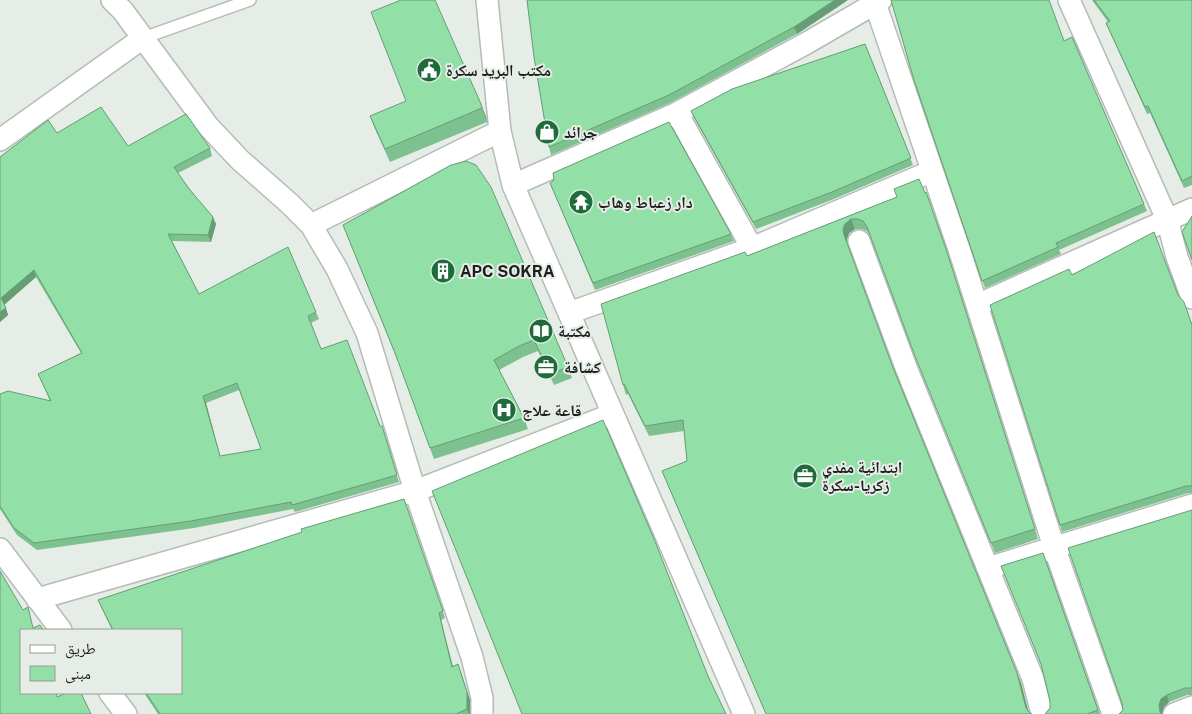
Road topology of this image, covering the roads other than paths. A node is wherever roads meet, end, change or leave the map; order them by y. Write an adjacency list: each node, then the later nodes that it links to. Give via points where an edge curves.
1 (112, 0): 6 (street)
2 (250, 0): 6 (lane)
3 (487, 0): 8 (street)
4 (1069, 0): 13 (street)
5 (877, 1): 7 (street); 10 (street)
6 (143, 38): 9 (street); 14 (street, via 208,126)
7 (677, 113): 11 (street); 16 (street)
8 (500, 131): 11 (street); 14 (street)
9 (0, 140)
10 (932, 171): 16 (street); 18 (street)
11 (513, 185): 19 (street)
12 (1192, 208): 13 (street)
13 (1167, 219): 17 (street); 18 (street)
14 (311, 225): 21 (street, via 337,269 366,333)
15 (860, 241): 25 (street)
16 (752, 248): 19 (street)
17 (1192, 298)
18 (976, 305): 23 (street)
19 (569, 313): 20 (street)
20 (613, 414): 21 (street); 32 (street)
21 (416, 490): 26 (street); 31 (street, via 472,657 482,698)
22 (1192, 505): 23 (street)
23 (1054, 547): 25 (street); 34 (street)
24 (0, 549): 26 (street)
25 (988, 568): 33 (street, via 1032,679)
26 (37, 599): 27 (street)
27 (60, 629)
28 (111, 694): 30 (street)
29 (1192, 707): 35 (street)
30 (126, 714)
31 (482, 714)
32 (744, 714)
33 (1042, 714)
34 (1112, 714)
35 (1174, 714)

